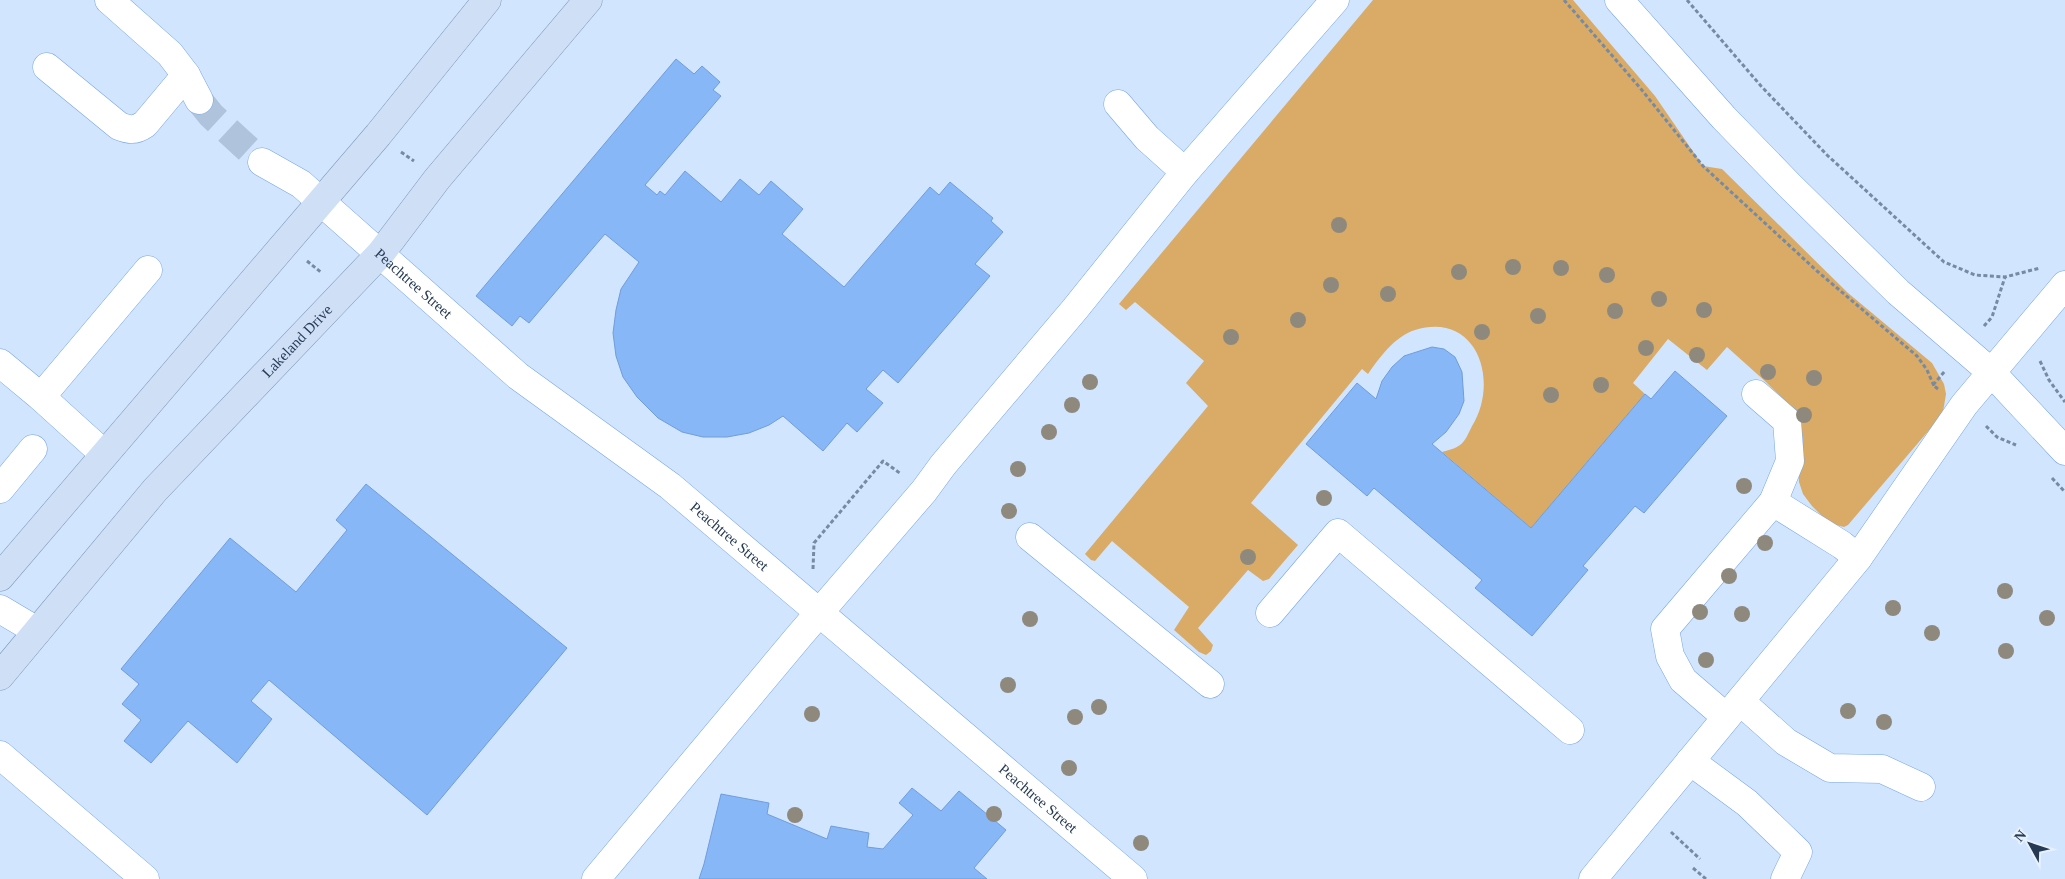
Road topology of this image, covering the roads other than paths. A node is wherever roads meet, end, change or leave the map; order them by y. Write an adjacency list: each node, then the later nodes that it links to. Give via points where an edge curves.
1 (109, 0): 7 (street, via 156,40)
2 (487, 0): 12 (main road)
3 (588, 0): 13 (main road, Lakeland Drive, via 438,179)
4 (1335, 0): 11 (street)
5 (1619, 0): 17 (street, via 1724,118 1795,191 1898,292)
6 (47, 67): 7 (street, via 119,126 128,129 137,129 145,124)
7 (186, 75): 8 (street)
8 (199, 100)
9 (1118, 104): 11 (street, via 1147,138)
10 (262, 162): 12 (street, Peachtree Street, via 301,184)
11 (1185, 172): 29 (street, via 1075,310)
12 (320, 202): 13 (street, Peachtree Street); 22 (main road)
13 (381, 253): 29 (street, Peachtree Street, via 518,376 670,486); 31 (main road, Lakeland Drive, via 155,490)
14 (148, 270): 19 (street)
15 (2065, 285): 17 (street)
16 (0, 363): 19 (street)
17 (1991, 372): 21 (street); 26 (street, via 1964,405)
18 (1756, 394): 24 (street, via 1787,421 1790,461)
19 (41, 397): 22 (street)
20 (33, 449): 23 (street)
21 (2065, 451)
22 (104, 454): 27 (main road)
23 (0, 489)
24 (1773, 502): 26 (street); 34 (street, via 1666,629 1670,656 1683,680)
25 (1030, 537): 33 (street)
26 (1858, 558): 34 (street)
27 (0, 577)
28 (0, 609): 31 (street)
29 (821, 612): 40 (street); 41 (street, Peachtree Street)
30 (1270, 612): 35 (street, via 1338,533)
31 (37, 631): 32 (main road, Lakeland Drive)
32 (0, 676)
33 (1210, 684)
34 (1733, 709): 37 (street); 38 (street, via 1830,768 1882,769)
35 (1570, 730)
36 (0, 755): 39 (street)
37 (1690, 761): 42 (street); 43 (street, via 1747,803 1798,852)
38 (1921, 787)
39 (145, 879)
40 (596, 879)
41 (1134, 879)
42 (1593, 879)
43 (1785, 879)

